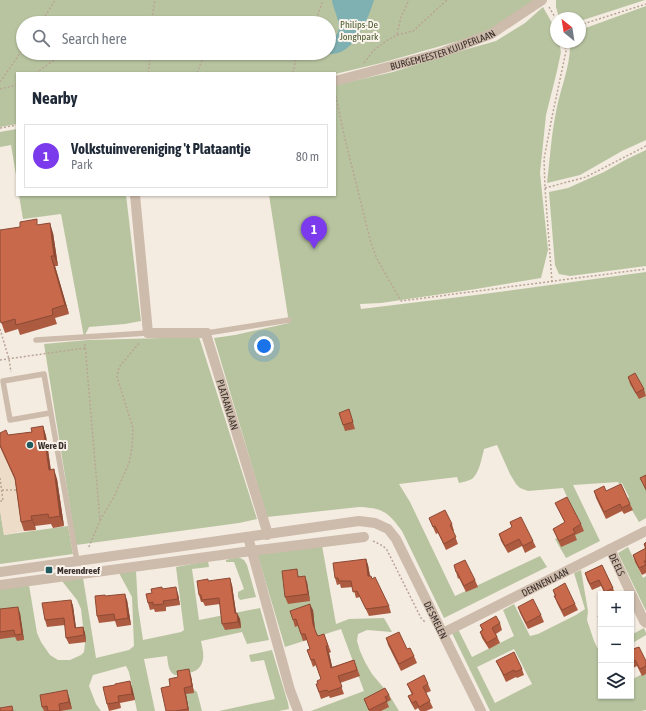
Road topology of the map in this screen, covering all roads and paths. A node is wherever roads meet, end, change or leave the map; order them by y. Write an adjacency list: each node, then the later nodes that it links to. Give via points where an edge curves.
1 (55, 0): 9 (path)
2 (155, 0): 10 (path)
3 (321, 0): 11 (path)
4 (409, 0): 13 (path, via 401,17)
5 (447, 0): 13 (path, via 413,31)
6 (545, 3): 8 (path); 24 (street, BURGEMEESTER KUIJPERLAAN, via 491,34 441,53)
7 (646, 4): 12 (path)
8 (551, 12)
9 (45, 16)
10 (152, 16)
11 (317, 16)
12 (586, 23)
13 (397, 35): 24 (path, via 373,51 363,65)
14 (565, 48): 33 (path, via 544,159)
15 (16, 59): 26 (path)
16 (54, 60): 20 (path)
17 (150, 60): 21 (path)
18 (202, 60): 22 (path)
19 (296, 60): 23 (path)
20 (37, 72)
21 (148, 72)
22 (196, 72)
23 (293, 72)
24 (360, 75): 25 (street, BURGEMEESTER KUIJPERLAAN)
25 (336, 81)
26 (0, 82)
27 (16, 85): 28 (path)
28 (0, 89)
29 (336, 97): 36 (path, via 376,259 401,301)
30 (16, 125): 31 (path)
31 (0, 128)
32 (646, 146): 33 (path, via 586,177)
33 (545, 188): 36 (path)
34 (135, 196): 39 (street)
35 (646, 269): 36 (path)
36 (552, 282)
37 (288, 320): 40 (lane)
38 (0, 329): 44 (path)
39 (148, 333): 40 (street); 41 (lane); 52 (path, via 119,367 117,377 133,428 132,448 129,463 114,498)
40 (207, 333): 54 (street, PLATAANLAAN)
41 (84, 337): 42 (lane); 43 (path)
42 (36, 340)
43 (85, 348): 44 (path); 52 (path)
44 (9, 359): 45 (path); 46 (path)
45 (0, 360)
46 (13, 380): 47 (lane, via 44,374); 47 (lane, via 3,381 10,420)
47 (50, 413): 60 (lane)
48 (0, 478): 49 (path)
49 (2, 490): 50 (path); 51 (path, via 3,500)
50 (19, 490)
51 (0, 501)
52 (100, 521): 59 (path)
53 (646, 531): 57 (street, DENNENLAAN)
54 (267, 535): 55 (street); 64 (street, DE SMELEN, via 359,521 375,523 388,529 396,539)
55 (248, 537): 58 (street); 60 (street)
56 (364, 537): 58 (street)
57 (610, 549): 63 (street, DE ELS); 64 (street, DENNENLAAN)
58 (251, 551): 62 (street); 65 (street)
59 (86, 554)
60 (77, 561): 61 (street)
61 (0, 572)
62 (0, 585)
63 (646, 623)
64 (443, 632): 66 (street, DE SMELEN)
65 (298, 711)
66 (481, 711)

